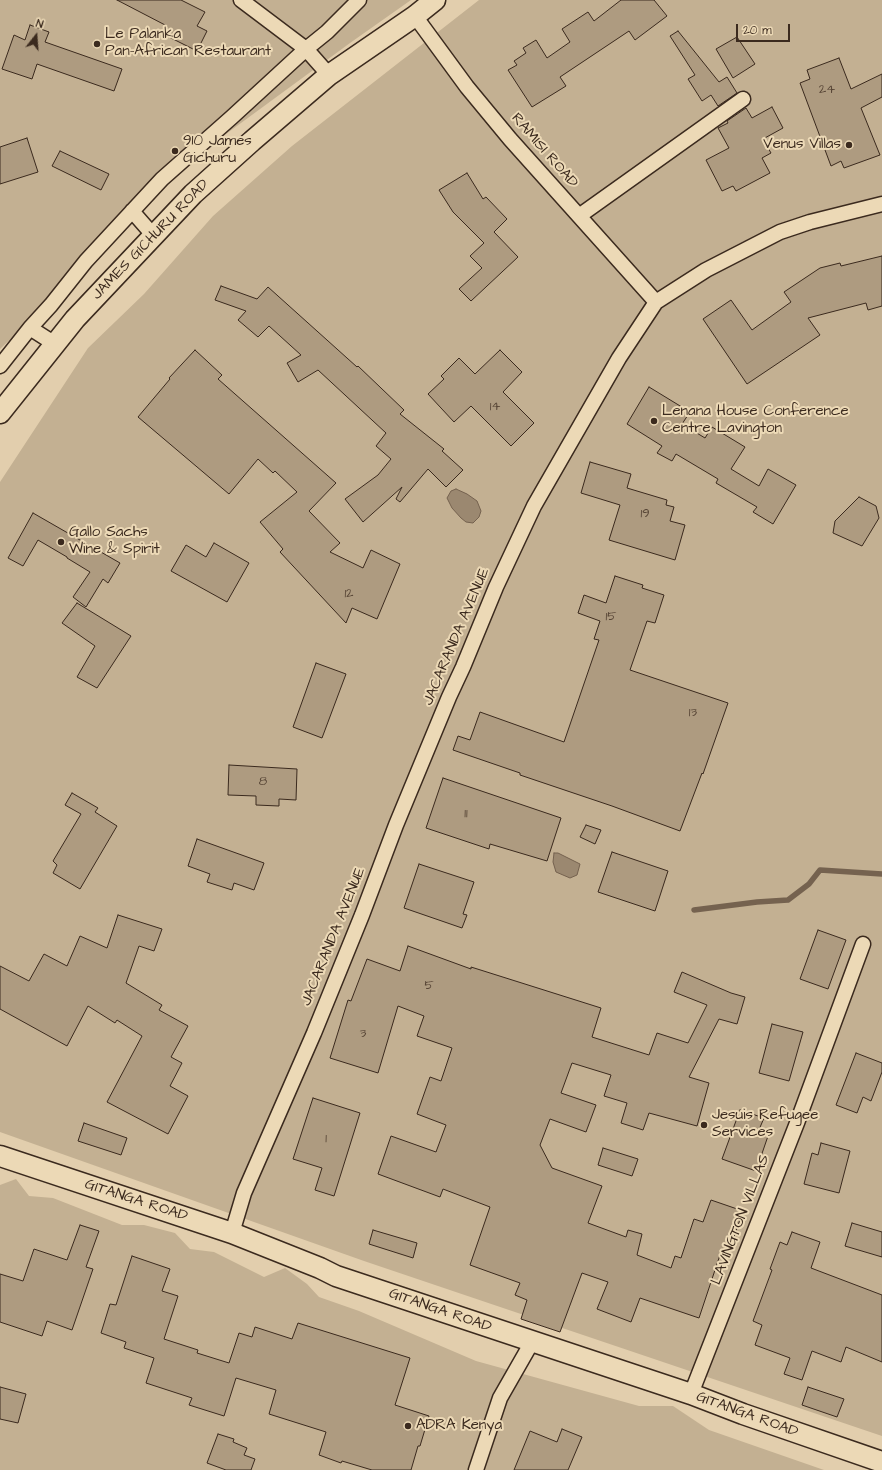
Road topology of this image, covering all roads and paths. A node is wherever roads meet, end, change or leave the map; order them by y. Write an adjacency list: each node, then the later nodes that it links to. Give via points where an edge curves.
1 (241, 0): 5 (street)
2 (436, 0): 4 (main road, JAMES GICHURU ROAD)
3 (354, 1): 5 (street, via 327,32)
4 (415, 16): 6 (main road, JAMES GICHURU ROAD); 10 (street, RAMISI ROAD, via 467,87)
5 (306, 49): 6 (street); 9 (street, via 162,179)
6 (329, 75): 11 (main road, JAMES GICHURU ROAD, via 205,183)
7 (743, 99): 10 (street)
8 (882, 204): 12 (street, JACARANDA AVENUE, via 780,232 706,270)
9 (132, 211): 11 (street); 13 (street)
10 (579, 216): 12 (street, RAMISI ROAD)
11 (153, 235): 14 (main road, JAMES GICHURU ROAD)
12 (656, 302): 19 (street, JACARANDA AVENUE, via 618,358 534,506 496,587 396,825 314,1033 244,1193)
13 (30, 328): 14 (street); 15 (street)
14 (54, 344): 16 (main road, JAMES GICHURU ROAD)
15 (0, 366)
16 (0, 413)
17 (862, 944): 21 (street, LAVINGTON VILLAS, via 797,1123)
18 (0, 1156): 19 (main road, GITANGA ROAD)
19 (232, 1233): 20 (main road, GITANGA ROAD, via 336,1276)
20 (532, 1342): 21 (main road, GITANGA ROAD); 23 (street, via 500,1398)
21 (691, 1394): 22 (main road, GITANGA ROAD)
22 (882, 1462)
23 (476, 1470)

